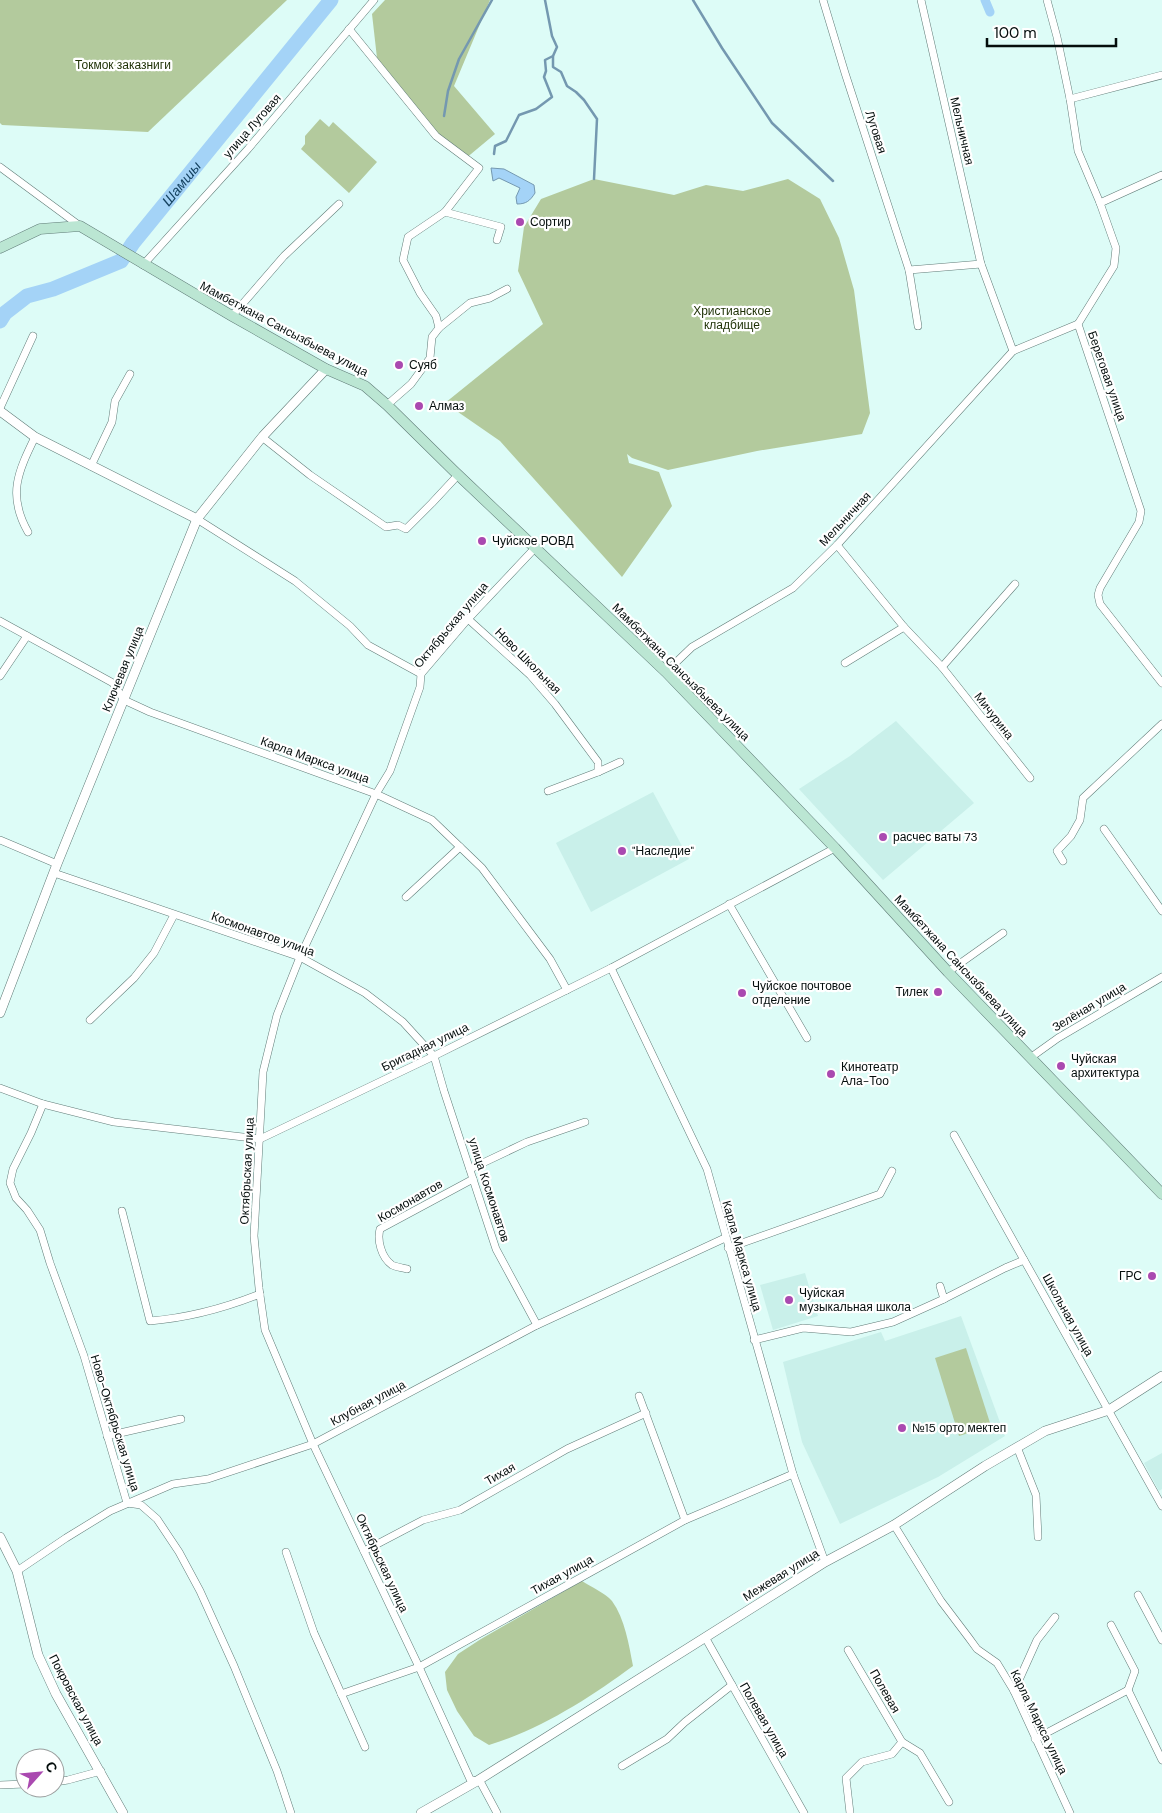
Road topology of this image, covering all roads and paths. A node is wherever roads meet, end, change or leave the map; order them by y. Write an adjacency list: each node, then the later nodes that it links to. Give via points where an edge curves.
1 (374, 0): 5 (street, улица Луговая)
2 (823, 0): 18 (street, Луговая)
3 (921, 0): 17 (street, Мельничная)
4 (1047, 0): 7 (street, Береговая улица)
5 (349, 29): 12 (street, via 436,136 479,168); 16 (street, улица Луговая, via 248,149)
6 (1162, 75): 7 (street)
7 (1070, 99): 10 (street, Береговая улица, via 1078,151)
8 (0, 167): 13 (street)
9 (1162, 175): 10 (street)
10 (1100, 203): 21 (street, Береговая улица, via 1116,248 1114,266)
11 (339, 204): 20 (street, via 284,256)
12 (445, 212): 14 (street, via 501,227); 23 (street, via 408,237 403,260 436,316)
13 (80, 226): 15 (main road, via 40,229); 16 (main road, Мамбетжана Сансызбыева улица)
14 (497, 240)
15 (0, 248)
16 (140, 262): 20 (main road, Мамбетжана Сансызбыева улица)
17 (981, 264): 18 (street); 25 (street, Мельничная)
18 (909, 270): 22 (street, Луговая)
19 (507, 289): 23 (street, via 470,303)
20 (232, 316): 26 (main road, Мамбетжана Сансызбыева улица)
21 (1078, 324): 25 (street, Мельничная); 48 (street, Береговая улица, via 1141,511 1139,522 1100,588 1100,604)
22 (918, 326)
23 (439, 328): 28 (street, via 432,337 430,358 411,384)
24 (33, 336): 29 (street)
25 (1013, 352): 36 (street, Мельничная)
26 (326, 369): 28 (main road, Мамбетжана Сансызбыева улица, via 365,386); 31 (street, Ключевая улица)
27 (130, 374): 32 (street)
28 (387, 405): 33 (main road, Мамбетжана Сансызбыева улица)
29 (0, 410): 30 (street)
30 (35, 438): 32 (street); 35 (street, via 24,461 16,494 18,510)
31 (262, 438): 33 (street, via 386,527 398,524 406,529); 34 (street, Ключевая улица)
32 (91, 466): 34 (street)
33 (458, 475): 37 (main road, Мамбетжана Сансызбыева улица)
34 (197, 519): 46 (street, via 294,581 350,626 368,645); 49 (street, Ключевая улица)
35 (28, 532)
36 (837, 545): 41 (street, Мичурина); 45 (street, Мельничная, via 793,588 692,647)
37 (535, 548): 39 (street, Октябрьская улица); 45 (main road, Мамбетжана Сансызбыева улица)
38 (1015, 584): 44 (street)
39 (468, 619): 46 (street, Октябрьская улица); 52 (street, Ново Школьная, via 530,675 555,704 598,762)
40 (0, 620): 42 (street, Карла Маркса улица)
41 (904, 627): 43 (street); 44 (street, Мичурина)
42 (27, 636): 47 (street); 49 (street, Карла Маркса улица, via 113,683)
43 (845, 663)
44 (942, 667): 53 (street, Мичурина)
45 (666, 672): 59 (main road, Мамбетжана Сансызбыева улица)
46 (421, 674): 55 (street, Октябрьская улица, via 420,687 390,771)
47 (0, 676)
48 (1162, 683)
49 (124, 700): 55 (street, Карла Маркса улица); 61 (street, Ключевая улица)
50 (1162, 724): 60 (street, via 1083,798 1080,820 1057,851)
51 (620, 762): 52 (street)
52 (598, 772): 54 (street)
53 (1030, 778)
54 (548, 791)
55 (376, 794): 58 (street, Карла Маркса улица, via 432,820); 68 (street, Октябрьская улица)
56 (1104, 829): 65 (street)
57 (0, 840): 61 (street)
58 (460, 847): 63 (street); 72 (street, Карла Маркса улица, via 482,868 528,927)
59 (835, 848): 64 (street, Бригадная улица); 70 (main road, Мамбетжана Сансызбыева улица)
60 (1063, 861)
61 (57, 864): 62 (street, Ключевая улица)
62 (54, 873): 66 (street, Космонавтов улица); 73 (street, Ключевая улица)
63 (406, 897)
64 (729, 904): 69 (street, Бригадная улица); 75 (street)
65 (1162, 911)
66 (174, 915): 68 (street, Космонавтов улица); 74 (street, via 154,953 134,978)
67 (1003, 933): 70 (street)
68 (300, 957): 76 (street, Космонавтов улица, via 365,992 403,1022); 82 (street, Октябрьская улица, via 277,1015 263,1072)
69 (610, 968): 72 (street, Бригадная улица); 88 (street, Карла Маркса улица, via 707,1168)
70 (948, 972): 77 (main road, Мамбетжана Сансызбыева улица)
71 (1162, 977): 77 (street, Зелёная улица)
72 (567, 990): 76 (street, Бригадная улица)
73 (0, 1013)
74 (90, 1020)
75 (807, 1038)
76 (434, 1056): 82 (street, Бригадная улица); 83 (street, улица Космонавтов)
77 (1030, 1058): 86 (main road, Мамбетжана Сансызбыева улица)
78 (0, 1088): 79 (street)
79 (43, 1104): 82 (street, via 114,1122); 102 (street, Ново-Октябрьская улица, via 13,1169 10,1183 16,1198 40,1230 84,1356)
80 (585, 1122): 83 (street, via 527,1142)
81 (954, 1135): 90 (street, Школьная улица)
82 (260, 1139): 93 (street, Октябрьская улица, via 254,1236)
83 (470, 1169): 85 (street, улица Космонавтов)
84 (892, 1171): 89 (street, via 880,1194)
85 (473, 1179): 91 (street, Космонавтов, via 380,1228 378,1237 383,1254 392,1265); 95 (street, улица Космонавтов, via 496,1249)
86 (1162, 1194)
87 (122, 1212): 93 (street, via 150,1321 233,1305)
88 (725, 1238): 89 (street, Карла Маркса улица); 95 (street, Клубная улица)
89 (728, 1248): 96 (street, Карла Маркса улица)
90 (1024, 1260): 94 (street); 99 (street, Школьная улица)
91 (407, 1269)
92 (940, 1286): 94 (street)
93 (260, 1294): 103 (street, Октябрьская улица, via 265,1330)
94 (944, 1299): 96 (street, via 893,1322 851,1332 803,1328)
95 (537, 1326): 103 (street, Клубная улица)
96 (754, 1340): 105 (street, Карла Маркса улица)
97 (1162, 1376): 99 (street, Межевая улица)
98 (640, 1396): 100 (street)
99 (1109, 1410): 104 (street, Межевая улица, via 1045,1431); 106 (street, Школьная улица)
100 (646, 1413): 109 (street); 113 (street, Тихая, via 567,1449 460,1510 423,1520)
101 (181, 1419): 102 (street)
102 (107, 1436): 107 (street, Ново-Октябрьская улица)
103 (313, 1444): 107 (street, Клубная улица, via 208,1480 174,1484); 113 (street, Октябрьская улица)
104 (1017, 1447): 110 (street, Межевая улица); 112 (street, via 1036,1495)
105 (793, 1474): 109 (street, Тихая улица); 115 (street, Карла Маркса улица)
106 (1159, 1494): 108 (street, Школьная улица)
107 (127, 1503): 116 (street, Клубная улица, via 73,1533); 141 (street, Ново-Октябрьская улица, via 141,1506 157,1519 200,1591 238,1674)
108 (1162, 1506)
109 (685, 1520): 124 (street, Тихая улица)
110 (894, 1526): 115 (street, Межевая улица); 126 (street, Карла Маркса улица, via 963,1631 978,1649 997,1663)
111 (0, 1537): 116 (street, Покровская улица)
112 (1038, 1537)
113 (364, 1551): 124 (street, Октябрьская улица)
114 (286, 1552): 128 (street, via 314,1633)
115 (825, 1562): 121 (street, Межевая улица)
116 (17, 1571): 134 (street, Покровская улица, via 38,1655 56,1694)
117 (1138, 1596): 120 (street)
118 (1055, 1617): 126 (street, via 1037,1640)
119 (1111, 1625): 127 (street, via 1135,1671)
120 (1160, 1631): 122 (street)
121 (705, 1637): 125 (street, Полевая улица); 136 (street, Межевая улица)
122 (1162, 1640)
123 (848, 1650): 130 (street, Полевая)
124 (419, 1667): 128 (street, Тихая улица); 136 (street, Октябрьская улица, via 470,1780)
125 (732, 1685): 133 (street, via 667,1739); 144 (street, Полевая улица)
126 (1014, 1690): 129 (street, Карла Маркса улица)
127 (1128, 1690): 129 (street); 132 (street)
128 (341, 1694): 131 (street)
129 (1035, 1739): 146 (street, Карла Маркса улица)
130 (902, 1742): 139 (street, Полевая, via 920,1753); 145 (street, via 892,1754 862,1762 846,1778)
131 (365, 1746)
132 (1162, 1760)
133 (622, 1766)
134 (100, 1771): 135 (street); 140 (street, Покровская улица)
135 (65, 1780)
136 (477, 1782): 142 (street, Межевая улица); 143 (street, Октябрьская улица, via 481,1782)
137 (15, 1784): 138 (street)
138 (0, 1785)
139 (949, 1802)
140 (122, 1813)
141 (291, 1813)
142 (421, 1813)
143 (497, 1813)
144 (804, 1813)
145 (850, 1813)
146 (1070, 1813)

